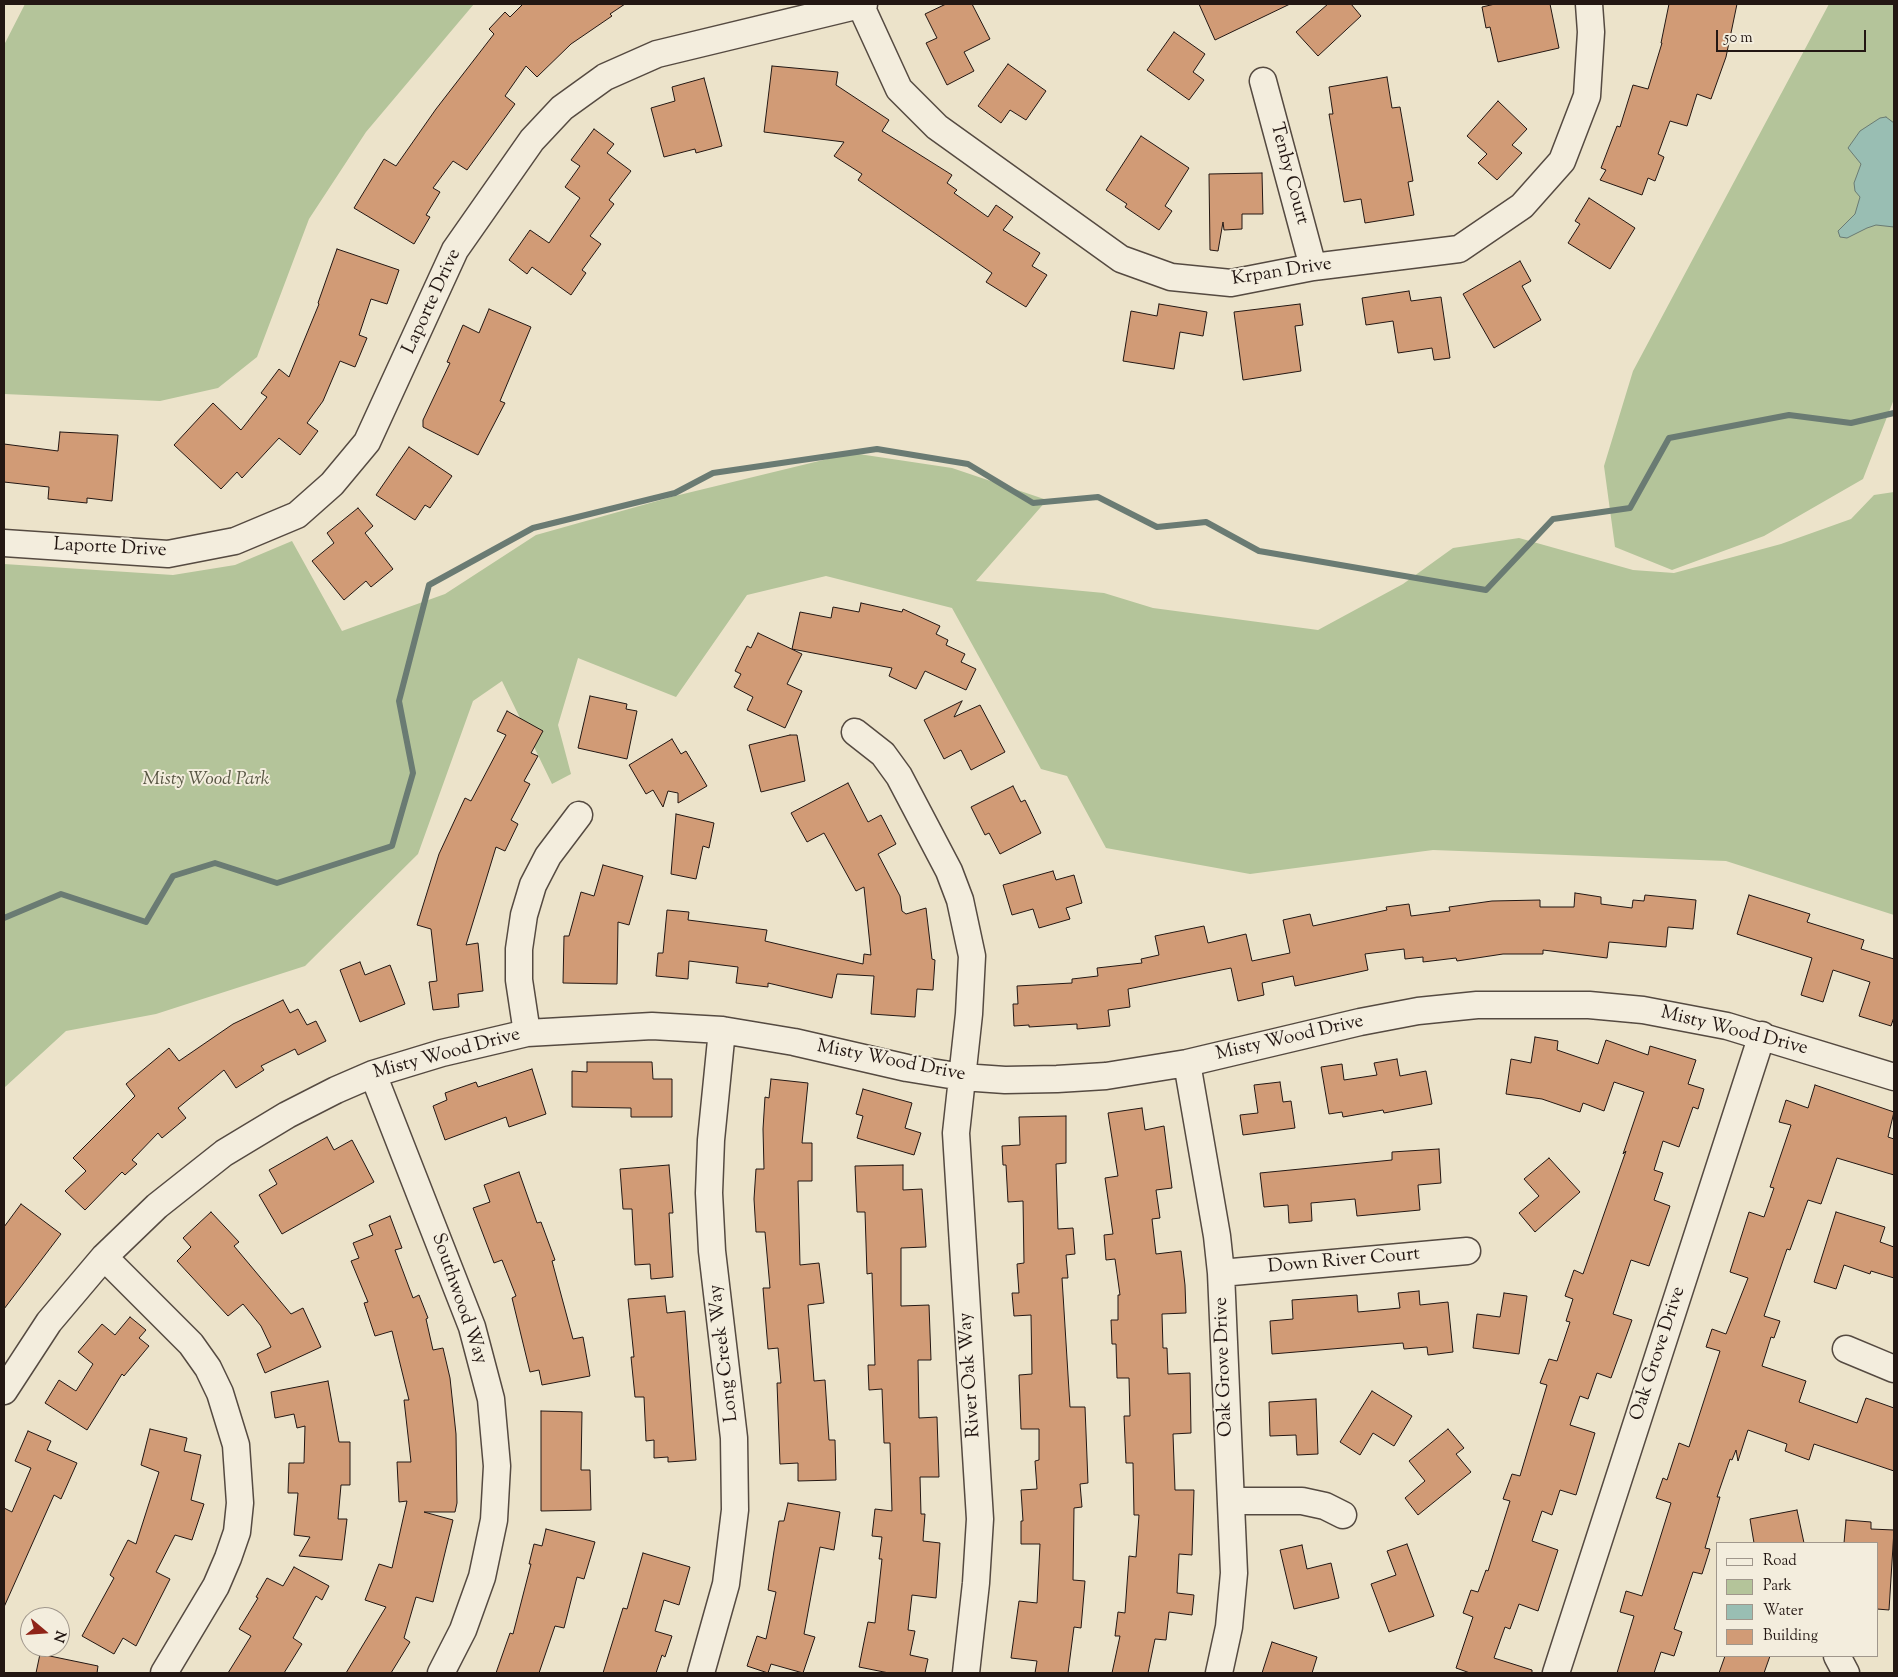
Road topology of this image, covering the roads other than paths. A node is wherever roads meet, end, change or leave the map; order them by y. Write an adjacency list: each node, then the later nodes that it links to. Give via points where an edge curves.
1 (861, 4): 4 (street, Krpan Drive, via 899,89 937,127 1121,259 1172,278 1231,283); 5 (street, Laporte Drive, via 657,54 605,77 562,108 532,140 455,250 367,442 332,484 297,515 235,542 168,554)
2 (1588, 4): 4 (street, Krpan Drive, via 1591,32 1586,96 1562,161 1522,206 1460,248)
3 (1263, 81): 4 (street, Tenby Court)
4 (1314, 267)
5 (4, 543)
6 (855, 732): 13 (street, River Oak Way, via 882,754 899,776 949,871 960,900 972,956)
7 (579, 815): 9 (street, via 548,856 533,885 524,915 519,980)
8 (722, 1030): 9 (street, Misty Wood Drive, via 652,1026); 13 (street, Misty Wood Drive); 26 (street, Long Creek Way, via 709,1193 712,1251 734,1438 735,1510 726,1584)
9 (527, 1033): 12 (street, Misty Wood Drive, via 451,1050)
10 (1762, 1035): 11 (street, Misty Wood Drive, via 1643,1010 1589,1005 1477,1005 1418,1011 1360,1022); 14 (street, Misty Wood Drive); 29 (street, Oak Grove Drive)
11 (1186, 1063): 13 (street, Misty Wood Drive, via 1096,1077 1005,1080); 17 (street, Oak Grove Drive)
12 (373, 1074): 16 (street, Misty Wood Drive, via 287,1115 224,1153 157,1206); 25 (street, Southwood Way, via 472,1327 491,1399 497,1466 494,1520 482,1577 463,1630)
13 (962, 1077): 27 (street, River Oak Way, via 956,1133 980,1519)
14 (1894, 1077)
15 (1467, 1251): 17 (street, Down River Court)
16 (104, 1257): 20 (street, Misty Wood Drive, via 49,1322); 24 (street, via 191,1344 208,1368 220,1393 236,1445 240,1503 228,1558 216,1586)
17 (1221, 1274): 21 (street, Oak Grove Drive)
18 (1846, 1349): 19 (street)
19 (1894, 1369)
20 (4, 1391)
21 (1231, 1501): 22 (street, via 1302,1501 1325,1506); 28 (street, Oak Grove Drive, via 1234,1573 1229,1627)
22 (1343, 1515)
23 (1838, 1657): 30 (street)
24 (164, 1673)
25 (441, 1673)
26 (701, 1673)
27 (966, 1673)
28 (1219, 1673)
29 (1556, 1673)
30 (1846, 1673)

